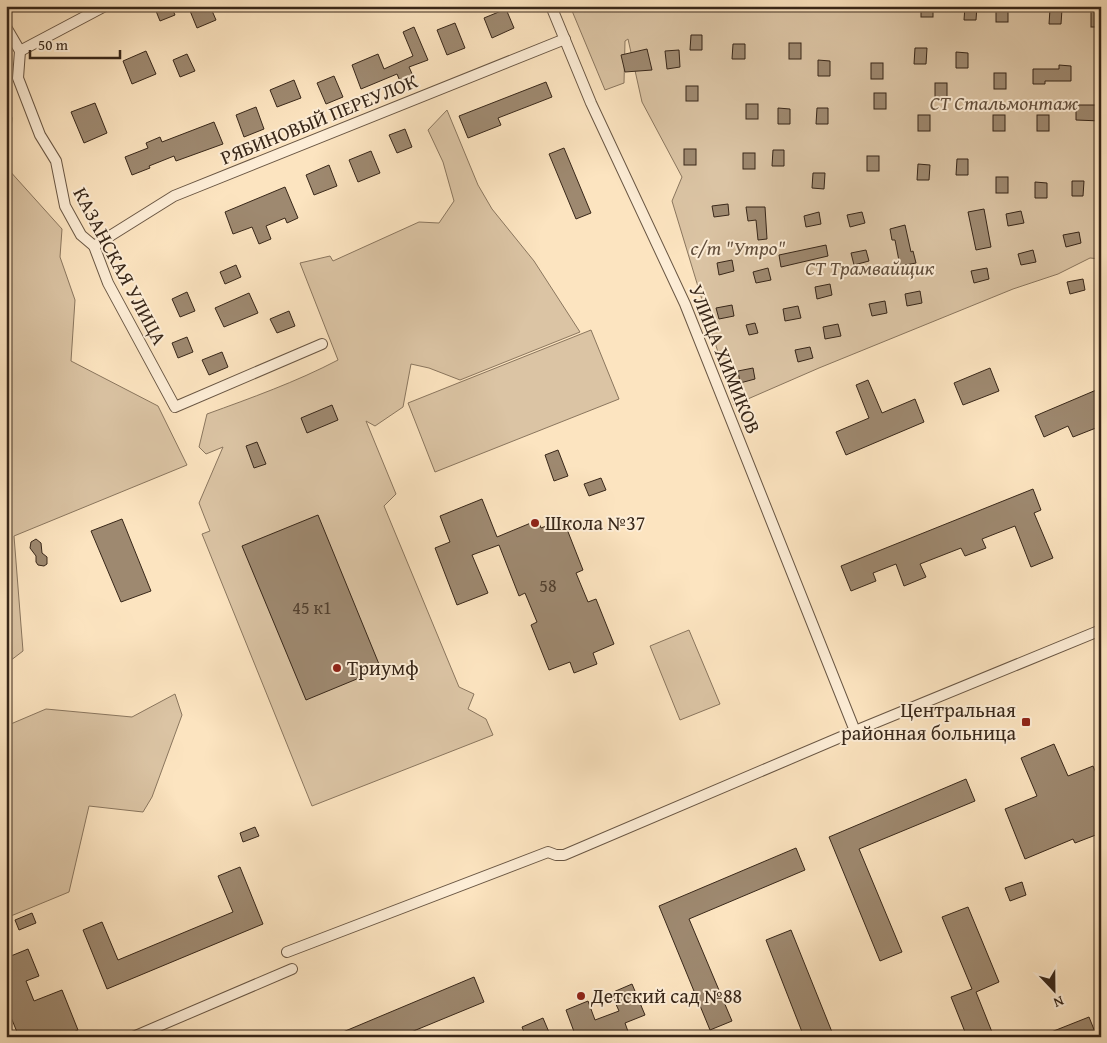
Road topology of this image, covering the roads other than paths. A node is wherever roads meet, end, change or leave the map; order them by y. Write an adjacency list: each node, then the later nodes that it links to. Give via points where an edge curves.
1 (104, 6): 5 (street)
2 (551, 6): 4 (street, УЛИЦА ХИМИКОВ)
3 (6, 27): 5 (street)
4 (565, 39): 6 (street, РЯБИНОВЫЙ ПЕРЕУЛОК, via 174,196); 9 (street, УЛИЦА ХИМИКОВ, via 685,304)
5 (20, 51): 6 (street, КАЗАНСКАЯ УЛИЦА, via 18,78 40,135 56,161 65,206 80,235)
6 (94, 246): 7 (street, КАЗАНСКАЯ УЛИЦА, via 108,283 175,406)
7 (322, 344)
8 (1101, 630): 9 (street)
9 (855, 731): 10 (street, via 564,855 548,852)
10 (287, 952)
11 (292, 969): 12 (street)
12 (132, 1037)

